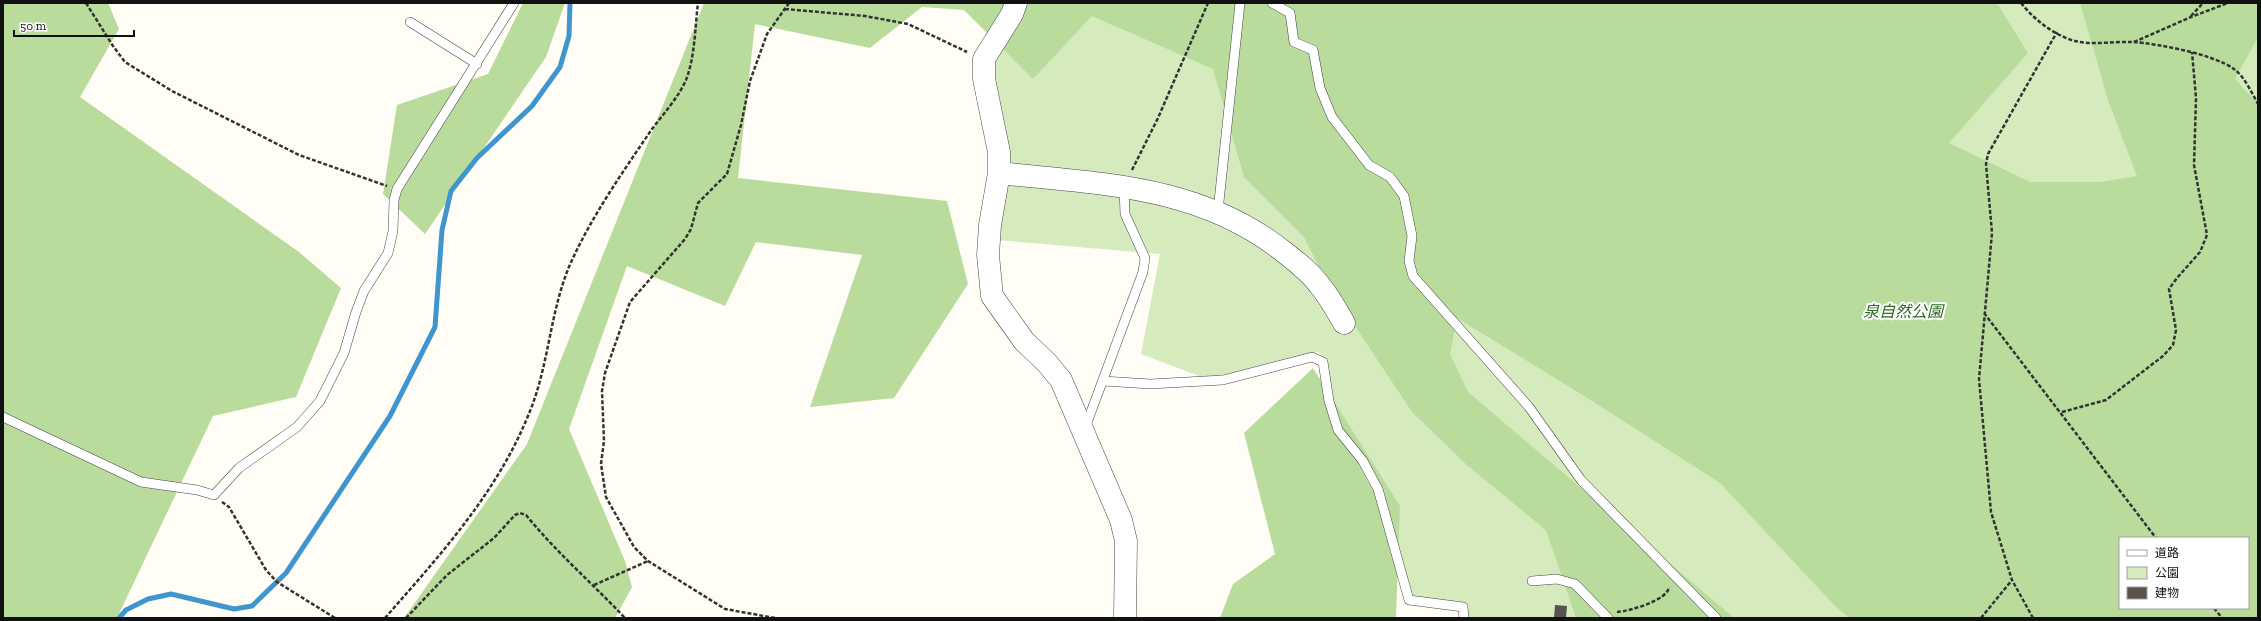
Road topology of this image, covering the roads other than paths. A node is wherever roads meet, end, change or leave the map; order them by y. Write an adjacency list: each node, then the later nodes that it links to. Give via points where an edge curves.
1 (514, 3): 6 (lane)
2 (1016, 3): 7 (street, via 984,60 984,79 999,152)
3 (1240, 3): 9 (lane)
4 (1272, 3): 18 (lane, via 1290,13 1294,42 1313,50 1320,88 1332,117 1369,165 1390,177 1404,196 1412,236 1409,262 1413,276 1529,407 1581,480)
5 (410, 22): 6 (lane)
6 (477, 64): 12 (lane, via 397,189 388,253 364,291 344,353 320,401 297,428 239,468 214,495 141,482)
7 (999, 174): 8 (street); 13 (street, via 990,225 988,255 992,296 1024,341 1061,380)
8 (1124, 187): 9 (street, via 1155,192); 11 (lane, via 1125,214 1145,258 1143,272)
9 (1218, 210): 10 (street, via 1263,235 1302,266 1322,287)
10 (1344, 323)
11 (1103, 381): 13 (lane); 17 (lane, via 1150,384 1223,380 1312,357 1318,358 1323,362 1329,401 1338,430 1363,461 1378,489 1409,600 1462,607)
12 (3, 417)
13 (1084, 433): 16 (street, via 1122,520 1126,541)
14 (1532, 581): 15 (lane, via 1557,579 1575,584)
15 (1606, 616)
16 (1125, 618)
17 (1464, 618)
18 (1716, 618)

